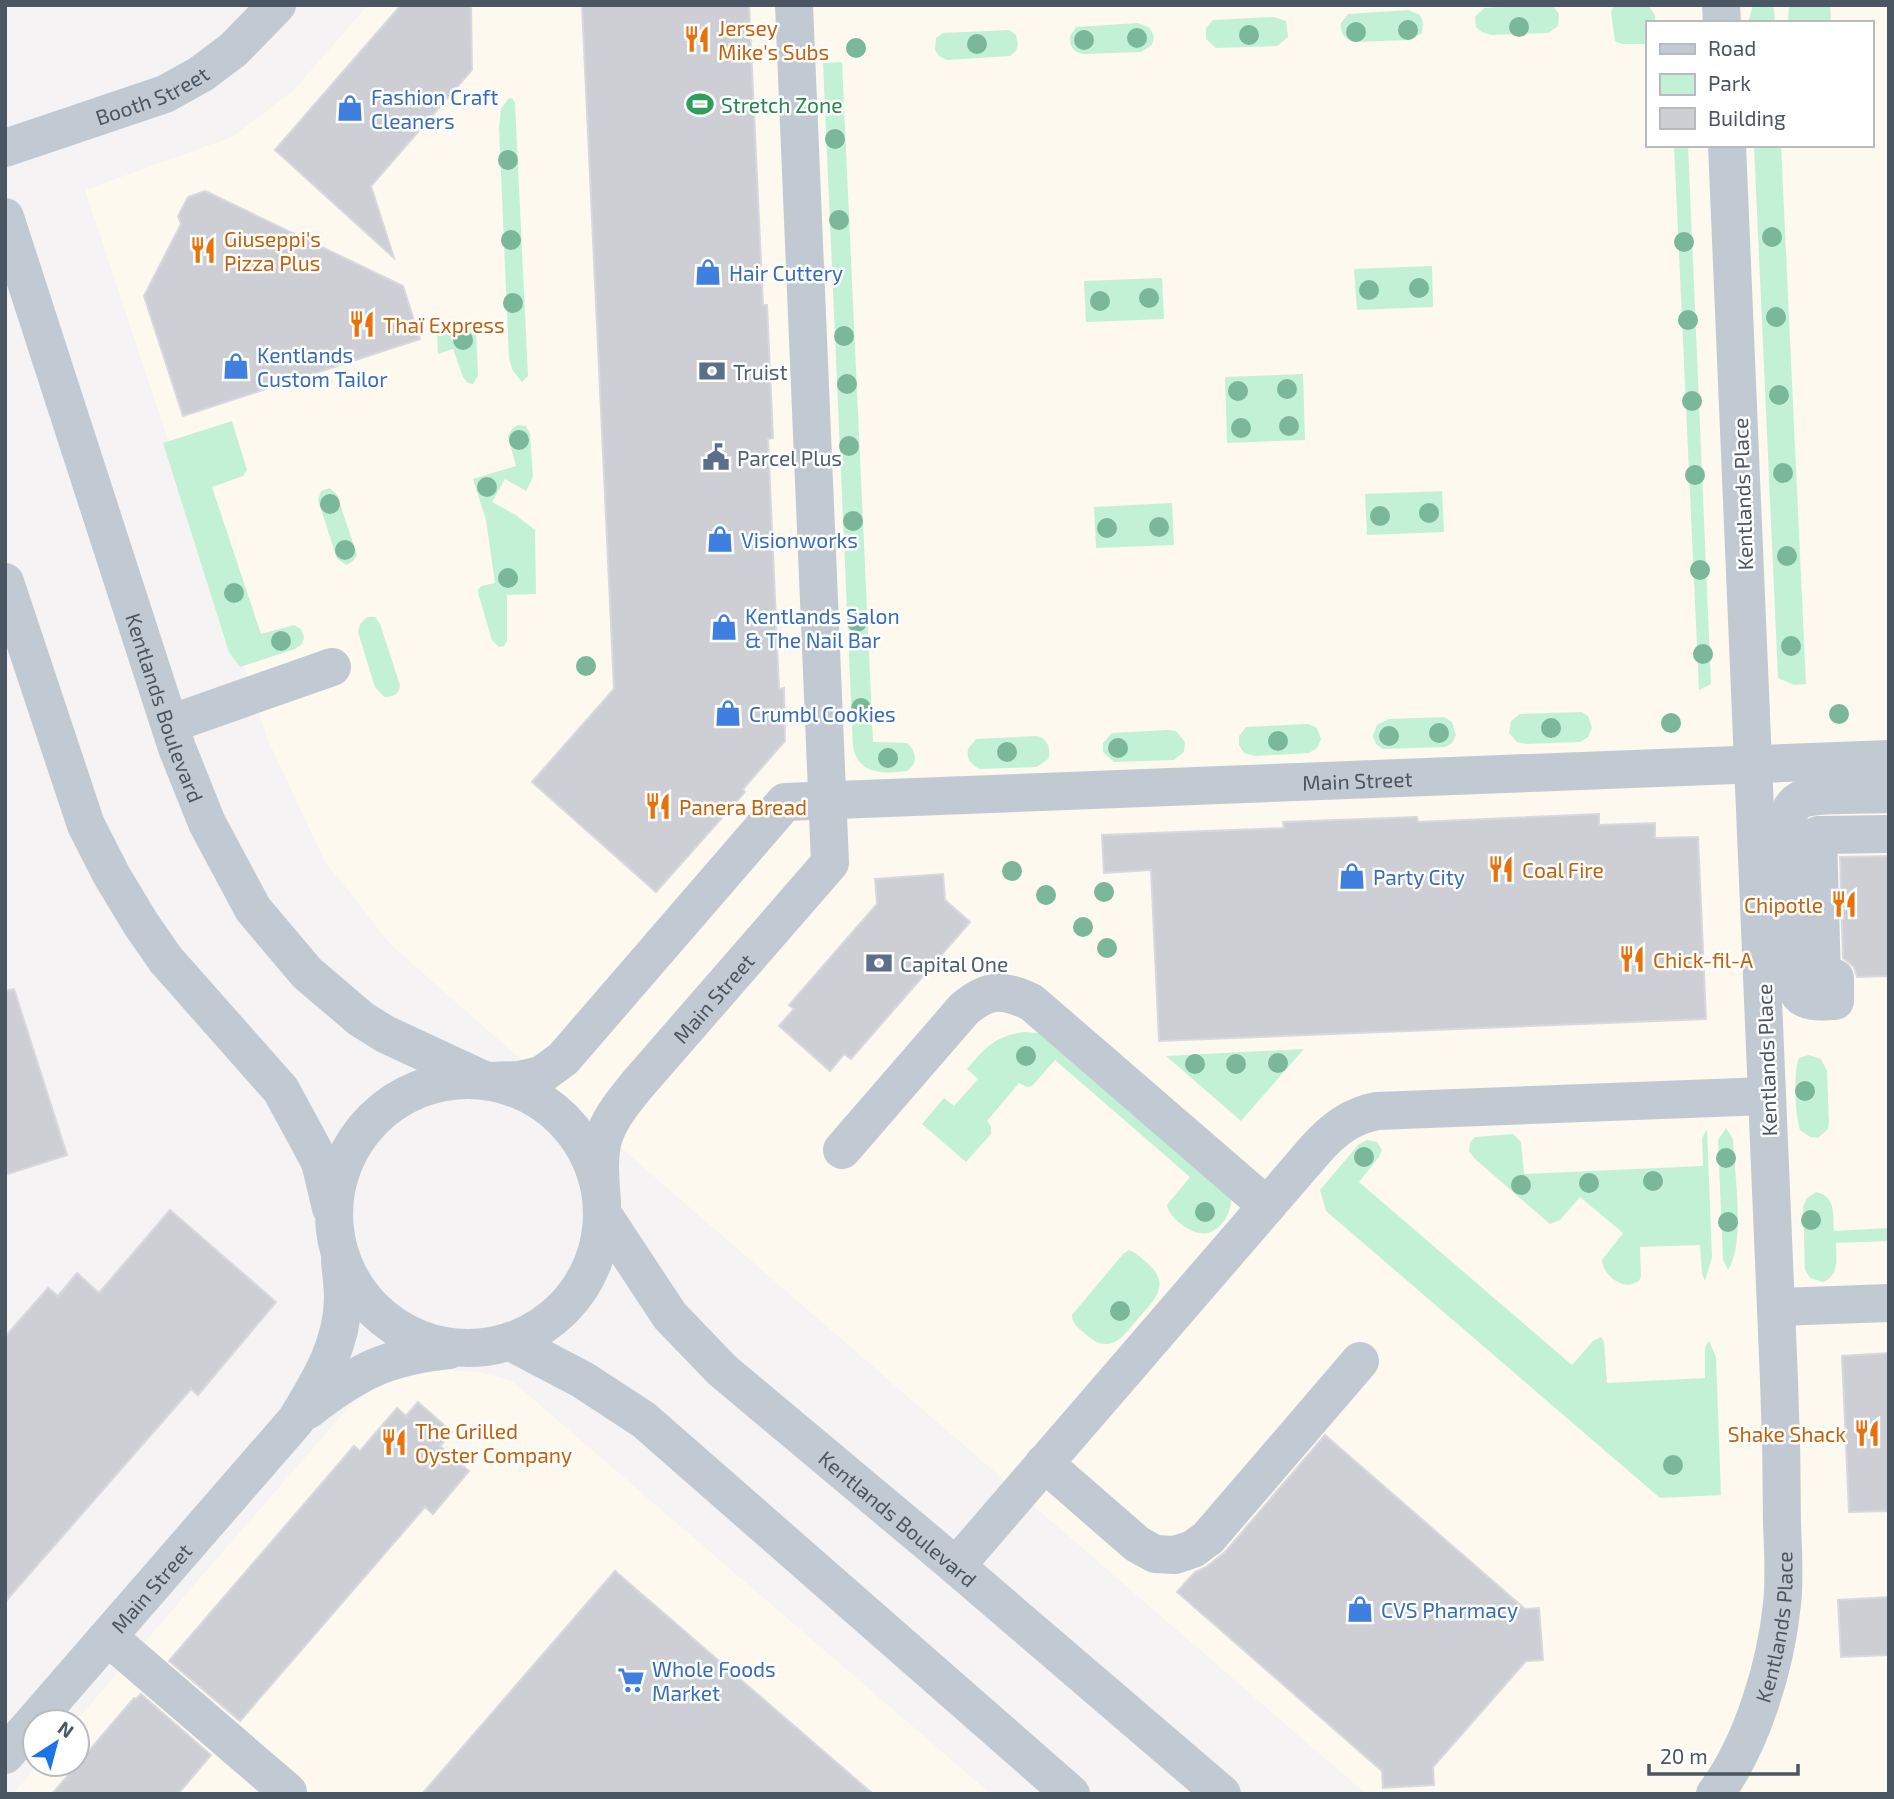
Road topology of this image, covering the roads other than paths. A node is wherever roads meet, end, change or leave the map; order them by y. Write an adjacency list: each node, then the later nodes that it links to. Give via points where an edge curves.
1 (277, 5): 4 (street, Booth Street, via 233,50 165,94)
2 (794, 5): 12 (street)
3 (1727, 147): 10 (street, Kentlands Place)
4 (5, 148)
5 (5, 217): 8 (street, Kentlands Boulevard)
6 (5, 582): 19 (street, via 86,825 112,876 166,960 281,1090 320,1162)
7 (332, 667): 8 (street)
8 (170, 724): 14 (street, Kentlands Boulevard, via 207,823 253,909 307,973 361,1020)
9 (1889, 759): 10 (street, Main Street)
10 (1754, 764): 12 (street, Main Street); 15 (street, Kentlands Place)
11 (1889, 794): 13 (street, via 1809,798 1796,803 1788,814 1792,968 1797,991 1804,999 1835,1001 1835,978 1822,978 1818,835)
12 (827, 799): 14 (street, Main Street, via 785,802 562,1059 541,1075); 18 (street, Main Street, via 830,863 608,1123 599,1168)
13 (1889, 834)
14 (486, 1081): 18 (street, via 530,1095 559,1116 584,1146 596,1173); 19 (street, via 450,1080 415,1091 392,1102 372,1120 344,1162 335,1191)
15 (1767, 1096): 17 (street, via 1363,1113 1327,1136); 21 (street, Kentlands Place)
16 (842, 1150): 17 (street, via 964,1009 994,992 1012,993 1031,1002)
17 (1267, 1206): 26 (street)
18 (603, 1209): 22 (street, via 598,1249 586,1281 565,1308 540,1328); 27 (street, Kentlands Boulevard, via 670,1316 722,1370)
19 (336, 1236): 23 (street, via 351,1280 383,1318 431,1343); 25 (street, Main Street, via 343,1299 339,1336 324,1374)
20 (1889, 1303): 21 (street)
21 (1776, 1307): 30 (street, Kentlands Place, via 1783,1603 1754,1719)
22 (511, 1342): 23 (street); 32 (street, via 583,1380 644,1420)
23 (471, 1348): 25 (street, Main Street, via 415,1353 371,1367 338,1386)
24 (1360, 1361): 26 (street, via 1208,1538 1175,1555 1155,1554 1137,1544)
25 (296, 1420): 28 (street, Main Street)
26 (1044, 1463): 27 (street)
27 (956, 1566): 33 (street, Kentlands Boulevard)
28 (108, 1637): 29 (street, Main Street); 31 (street)
29 (5, 1755)
30 (1724, 1790)
31 (288, 1792)
32 (1071, 1794)
33 (1222, 1794)

